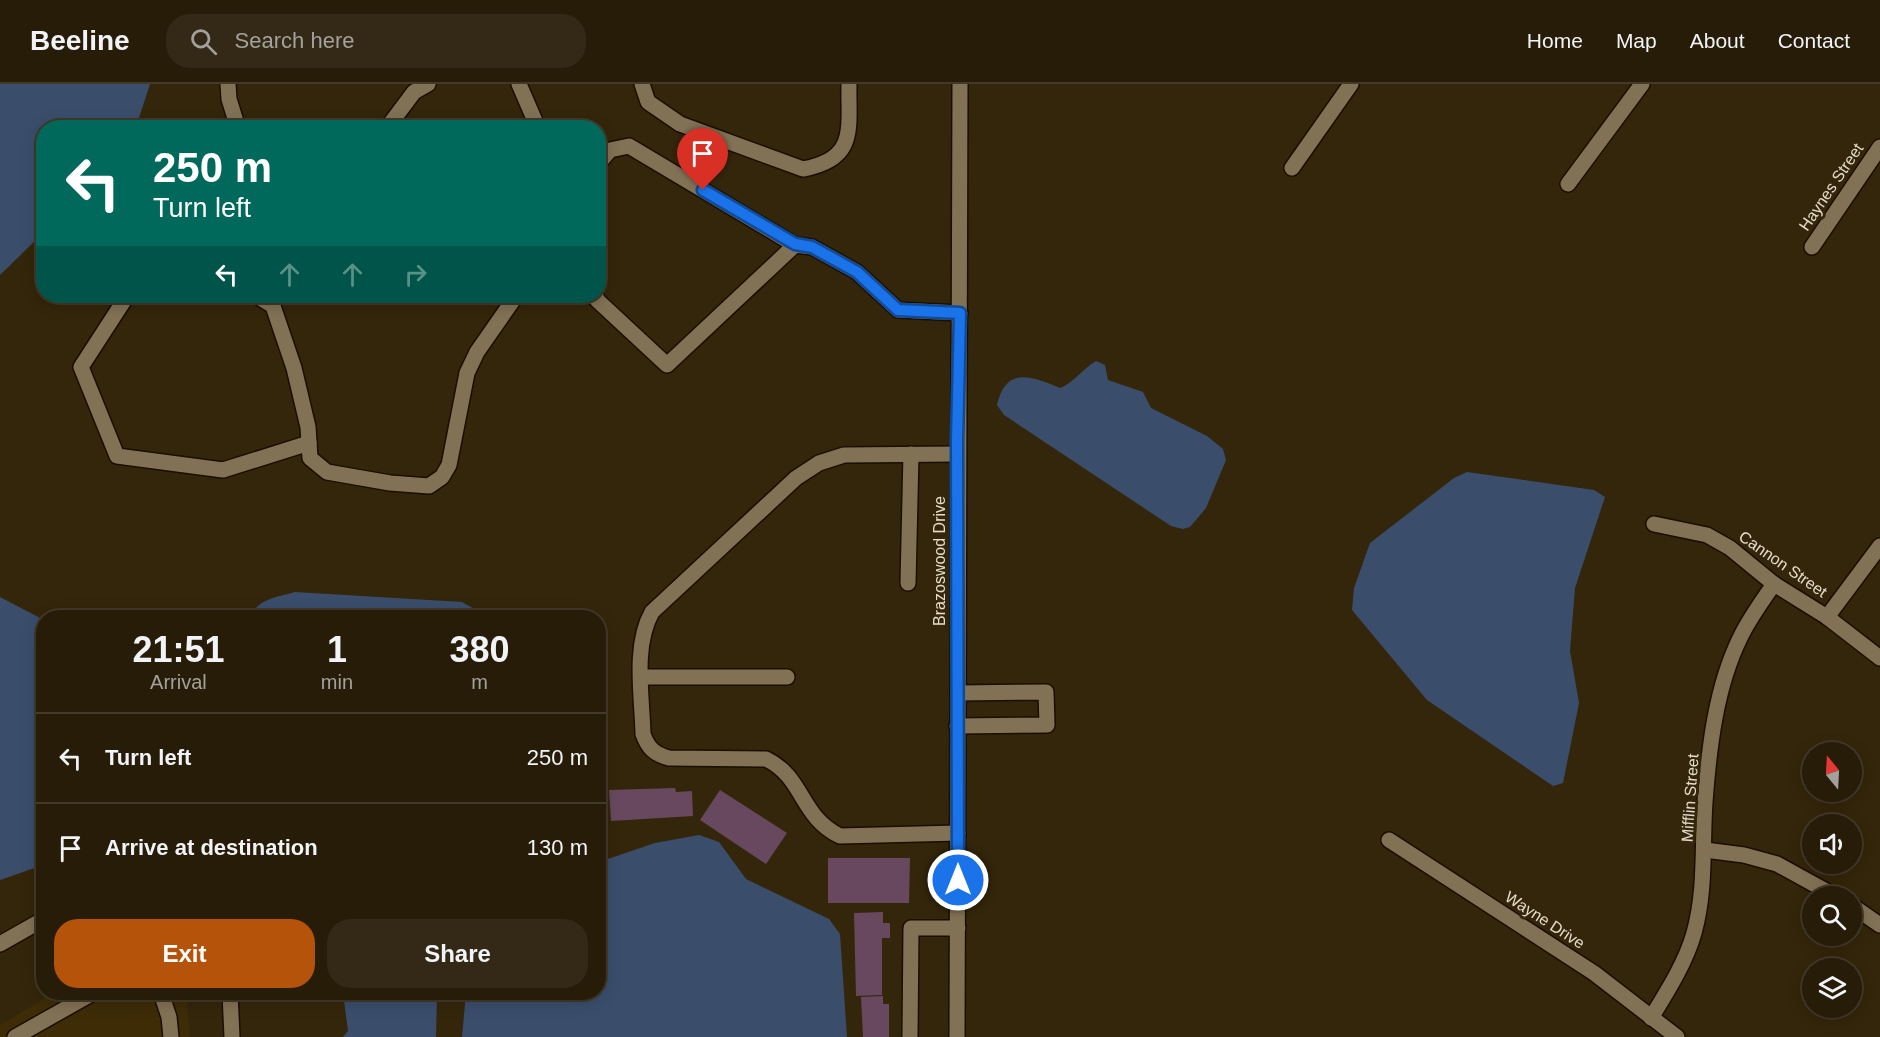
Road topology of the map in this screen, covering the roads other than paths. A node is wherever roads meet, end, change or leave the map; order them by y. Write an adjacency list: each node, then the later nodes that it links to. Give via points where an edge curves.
1 (228, 84): 9 (street)
2 (428, 84): 10 (street, via 414,92)
3 (519, 84): 11 (street)
4 (642, 84): 5 (street, via 648,102 680,124 803,169 822,166 843,150 850,132)
5 (849, 84)
6 (960, 84): 22 (street, Brazoswood Drive)
7 (1351, 84): 14 (street)
8 (1642, 84): 15 (street)
9 (236, 120)
10 (393, 120)
11 (535, 120)
12 (1880, 147): 17 (street, Haynes Street)
13 (606, 155): 16 (street, via 629,146)
14 (1292, 168)
15 (1568, 184)
16 (795, 244): 21 (street, via 667,365); 22 (street, via 812,247 857,272 898,310)
17 (1812, 247)
18 (122, 303): 23 (street, via 81,367 117,456 223,470)
19 (268, 303): 23 (street, via 273,306 294,369)
20 (511, 303): 23 (street, via 467,373 449,465 429,486 327,472 310,458)
21 (600, 303)
22 (960, 313): 25 (street, Brazoswood Drive)
23 (309, 443)
24 (911, 454): 25 (street); 28 (street); 32 (street, via 844,455 819,463 796,478 652,612 645,625)
25 (957, 454): 34 (street, Brazoswood Drive)
26 (1654, 524): 29 (street, Cannon Street, via 1707,535 1730,548)
27 (1880, 546): 30 (street)
28 (908, 583)
29 (1774, 584): 30 (street, Cannon Street); 38 (street, Mifflin Street, via 1740,637 1719,702 1708,770)
30 (1827, 616): 31 (street, Cannon Street)
31 (1880, 658)
32 (642, 676): 33 (street); 36 (street, via 642,734 646,745 656,754 669,758 766,759 789,776 814,819 840,837)
33 (787, 677)
34 (958, 693): 35 (street, Brazoswood Drive); 35 (street, via 1046,692 1047,725)
35 (957, 726): 36 (street, Brazoswood Drive)
36 (958, 833): 43 (street, Brazoswood Drive)
37 (1389, 840): 48 (street, Wayne Drive, via 1594,973)
38 (1705, 850): 39 (street, via 1777,864); 48 (street, Mifflin Street, via 1693,934)
39 (1817, 886)
40 (1862, 913): 42 (street)
41 (36, 924): 44 (street)
42 (1880, 925)
43 (958, 928): 53 (street, via 910,928); 54 (street, Brazoswood Drive)
44 (0, 944)
45 (82, 1000): 49 (street)
46 (163, 1000): 51 (street)
47 (230, 1000): 52 (street)
48 (1651, 1018): 55 (street, Wayne Drive)
49 (34, 1032): 50 (street)
50 (15, 1037)
51 (171, 1037)
52 (232, 1037)
53 (910, 1037)
54 (957, 1037)
55 (1677, 1037)

